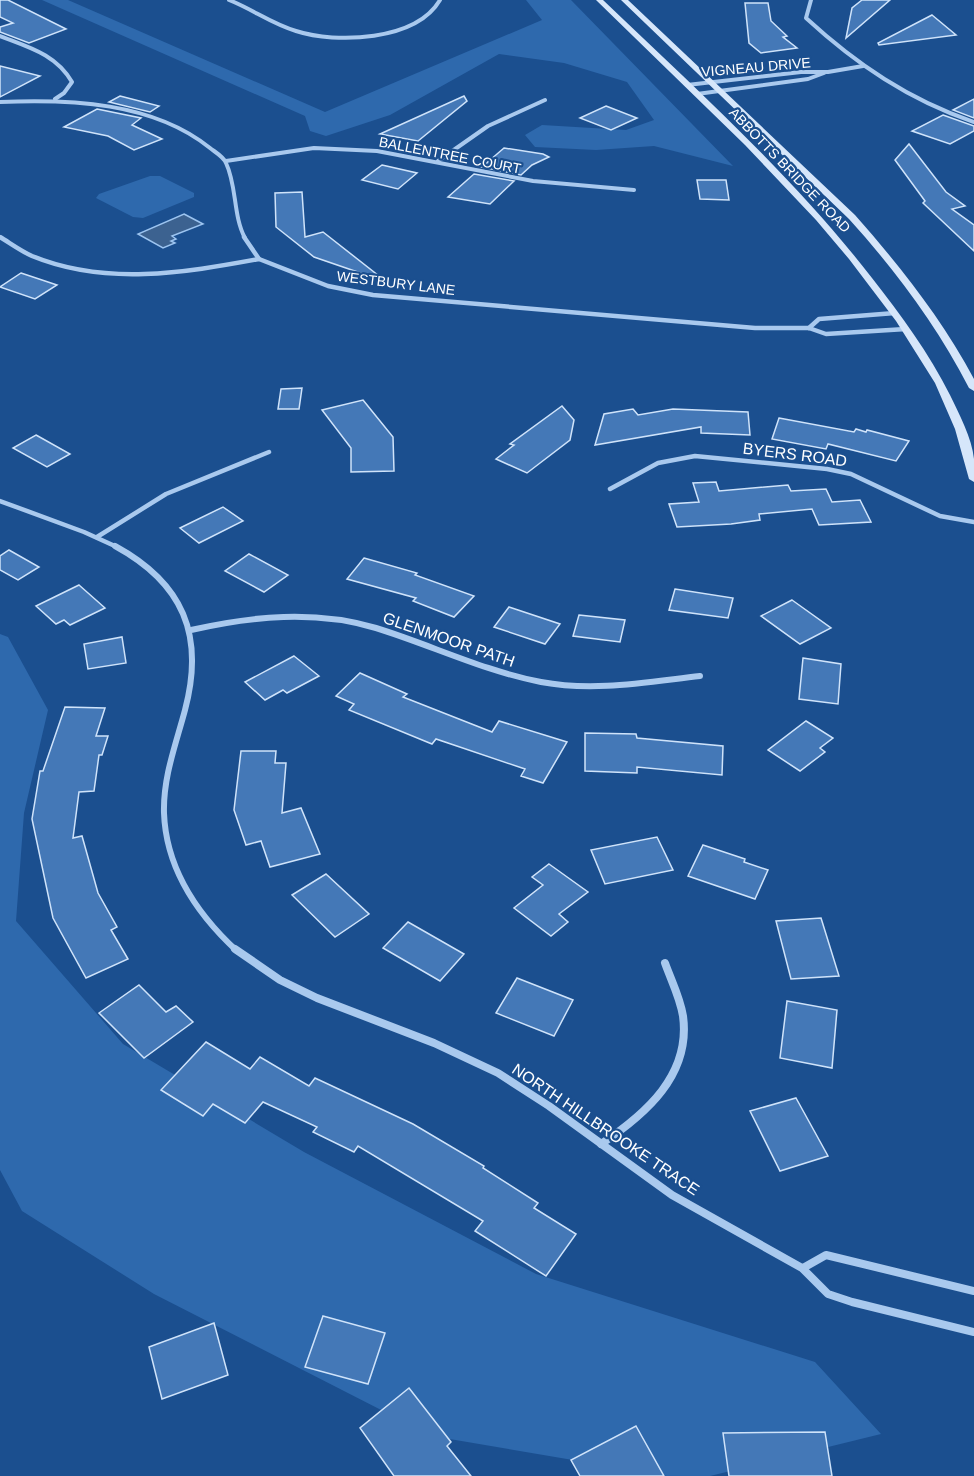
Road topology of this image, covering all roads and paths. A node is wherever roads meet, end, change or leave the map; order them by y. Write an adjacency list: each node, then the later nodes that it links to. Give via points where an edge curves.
1 (229, 0): 2 (street, via 282,27 340,40 386,33 413,24 428,17)
2 (440, 0)
3 (599, 0): 10 (main road, ABBOTTS BRIDGE ROAD)
4 (624, 0): 9 (main road, ABBOTTS BRIDGE ROAD)
5 (811, 0): 7 (street, via 806,18)
6 (0, 36): 13 (street, via 49,54 67,69 72,82)
7 (863, 66): 8 (street, VIGNEAU DRIVE); 16 (street, via 918,100)
8 (828, 72): 9 (street, VIGNEAU DRIVE); 11 (street, VIGNEAU DRIVE, via 808,79)
9 (711, 82): 10 (street, VIGNEAU DRIVE); 11 (main road, ABBOTTS BRIDGE ROAD)
10 (687, 85): 12 (main road, ABBOTTS BRIDGE ROAD)
11 (720, 91): 12 (street, VIGNEAU DRIVE); 25 (main road, ABBOTTS BRIDGE ROAD, via 852,217 888,257 945,337)
12 (697, 94): 22 (main road, ABBOTTS BRIDGE ROAD, via 808,205 849,251)
13 (54, 99): 15 (street); 17 (street, via 160,120 190,132)
14 (545, 100): 18 (street, via 488,126)
15 (0, 102)
16 (974, 122)
17 (226, 161): 18 (street, BALLENTREE COURT, via 314,148 377,151); 21 (street, via 243,235)
18 (438, 161): 19 (street, BALLENTREE COURT, via 533,181)
19 (634, 190)
20 (0, 237): 21 (street, via 29,256 47,262 115,275 166,274)
21 (259, 259): 23 (street, WESTBURY LANE, via 307,280 374,295 755,328)
22 (895, 313): 23 (street, WESTBURY LANE, via 819,319); 24 (main road, ABBOTTS BRIDGE ROAD)
23 (809, 328): 24 (street, WESTBURY LANE, via 826,334)
24 (906, 329): 27 (main road, ABBOTTS BRIDGE ROAD, via 948,398 967,444)
25 (974, 388)
26 (270, 452): 31 (street, via 166,494)
27 (974, 479)
28 (610, 489): 30 (street, BYERS ROAD, via 658,463 695,456 851,474 940,516)
29 (0, 501): 31 (street, NORTH HILLBROOKE TRACE)
30 (974, 522)
31 (98, 537): 32 (street, NORTH HILLBROOKE TRACE, via 134,556 159,577 180,603)
32 (191, 630): 33 (street, GLENMOOR PATH, via 253,618 319,617 374,627 491,670 542,682 610,686); 35 (street, NORTH HILLBROOKE TRACE, via 194,676 171,758 163,804 170,852 191,898 223,939 259,968 301,993 431,1041 491,1069)
33 (700, 676)
34 (665, 963): 35 (street, via 683,1015 679,1059 667,1086 650,1107)
35 (601, 1143): 36 (street, NORTH HILLBROOKE TRACE, via 675,1197)
36 (803, 1268): 37 (street, via 826,1256); 38 (street, NORTH HILLBROOKE TRACE, via 825,1294)
37 (974, 1291)
38 (974, 1332)

